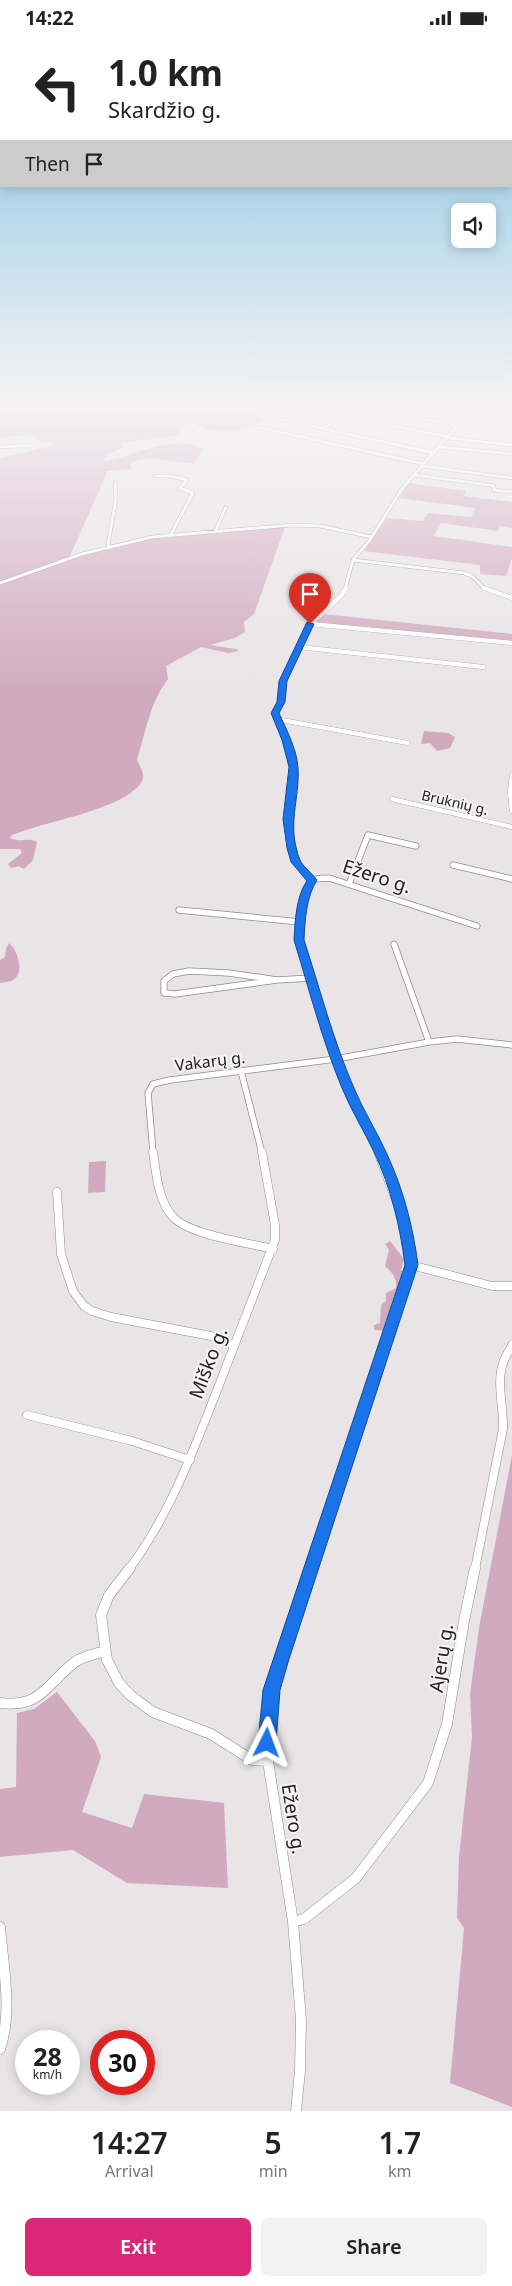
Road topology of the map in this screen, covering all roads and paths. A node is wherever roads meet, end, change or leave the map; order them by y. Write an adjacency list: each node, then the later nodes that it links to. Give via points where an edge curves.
1 (116, 497): 8 (street, via 108,530)
2 (191, 497): 6 (street)
3 (397, 497): 7 (street)
4 (226, 507): 5 (street)
5 (215, 532): 6 (street); 7 (street, via 306,525)
6 (170, 536): 8 (street)
7 (372, 537): 9 (street)
8 (110, 547): 10 (street)
9 (354, 560): 11 (street, via 464,573 472,576 486,590); 12 (street, via 341,596)
10 (0, 583)
11 (512, 598)
12 (310, 624): 13 (street); 14 (street)
13 (512, 643)
14 (299, 647): 15 (street); 16 (street, via 281,687)
15 (483, 667)
16 (276, 719): 17 (street); 25 (street, via 294,767 288,819 292,848 296,862)
17 (408, 743)
18 (512, 775): 20 (street)
19 (392, 799): 21 (street, Bruknių g.)
20 (512, 811)
21 (512, 827)
22 (416, 846): 26 (street, via 368,835)
23 (453, 865): 24 (street)
24 (512, 879)
25 (312, 880): 26 (street, Ežero g., via 330,877); 28 (street, Ežero g., via 307,887)
26 (349, 883): 29 (street, Ežero g.)
27 (179, 910): 28 (street)
28 (300, 922): 31 (street, Ežero g., via 299,940)
29 (477, 926)
30 (394, 944): 33 (street)
31 (311, 978): 32 (street); 35 (street, Ežero g.)
32 (277, 980): 32 (street, via 177,970 166,977 162,988 170,995)
33 (429, 1042): 34 (street, Vakarų g., via 466,1039); 35 (street, Vakarų g.)
34 (512, 1045)
35 (336, 1059): 36 (street, Vakarų g.); 39 (street, Ežero g., via 390,1176 407,1231)
36 (241, 1071): 38 (street, Miško g., via 265,1163 276,1233); 38 (street, Vakarų g., via 162,1081 148,1089 158,1176 166,1206 177,1220 216,1235)
37 (57, 1192): 41 (street, via 61,1255 73,1291 84,1306 111,1317)
38 (272, 1249): 41 (street, Miško g.)
39 (411, 1265): 40 (street, via 492,1285); 47 (street, Ežero g., via 280,1659 272,1690 267,1733)
40 (512, 1286)
41 (234, 1345): 44 (street, Miško g.)
42 (512, 1345): 48 (street, Ajerų g., via 503,1363 500,1383 503,1429 464,1621 448,1724 435,1766 418,1798 356,1878 304,1919)
43 (27, 1415): 44 (street, via 132,1441)
44 (190, 1460): 45 (street, Miško g., via 143,1550 104,1605 101,1621)
45 (105, 1651): 46 (street, via 76,1659 32,1701 17,1705); 47 (street, Miško g., via 119,1683 141,1704 153,1712 211,1734 252,1760)
46 (0, 1703)
47 (268, 1761): 48 (street, Ežero g.)
48 (293, 1922): 51 (street, Ežero g., via 301,2020)
49 (0, 1927): 50 (street, via 6,2019)
50 (0, 2049)
51 (296, 2111)

